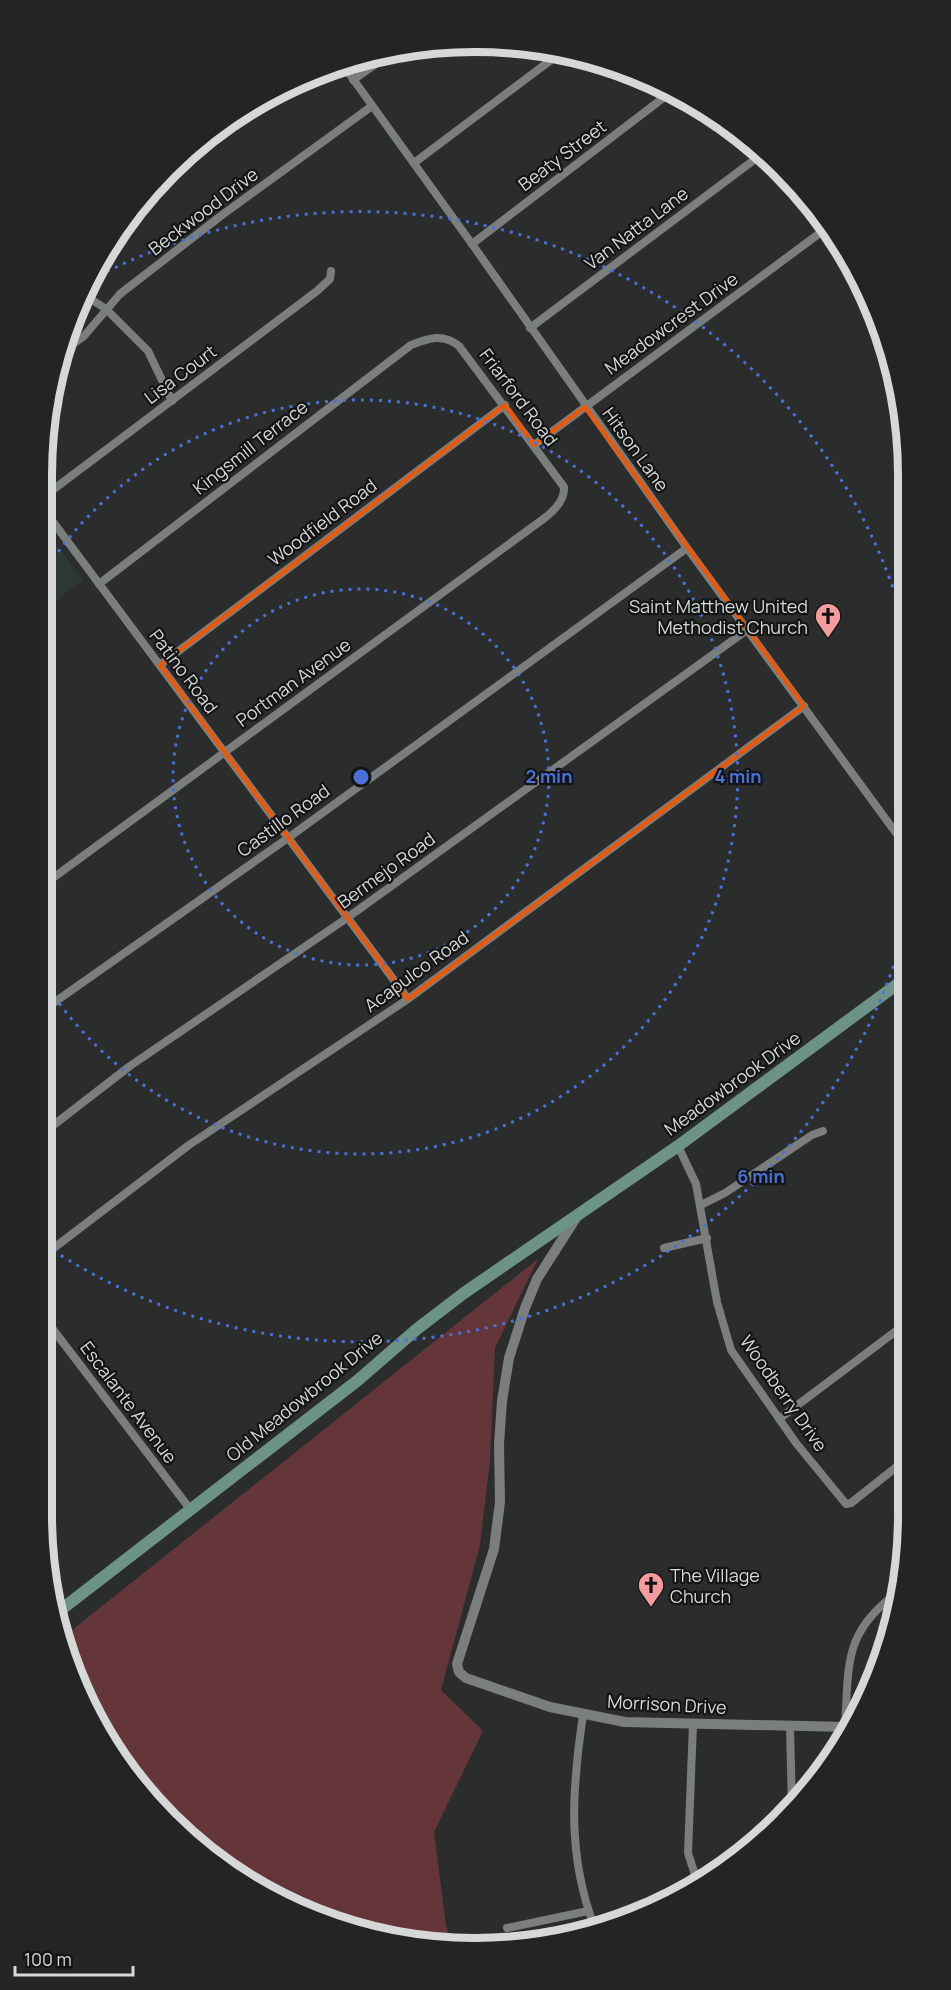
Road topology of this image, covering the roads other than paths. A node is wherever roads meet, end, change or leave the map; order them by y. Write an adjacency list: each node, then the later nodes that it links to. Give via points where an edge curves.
1 (551, 60): 8 (street)
2 (374, 65): 4 (street)
3 (348, 73): 4 (street, Hitson Lane)
4 (353, 80): 6 (street, Hitson Lane)
5 (665, 97): 10 (street, Beaty Street)
6 (372, 106): 8 (street, Hitson Lane); 13 (street, Beckwood Drive, via 222,215)
7 (756, 159): 14 (street, Van Natta Lane)
8 (414, 164): 10 (street, Hitson Lane)
9 (821, 232): 19 (street, Meadowcrest Drive)
10 (472, 244): 14 (street, Hitson Lane)
11 (331, 271): 17 (street, Lisa Court, via 330,279 317,291)
12 (91, 299): 13 (street)
13 (106, 309): 16 (street, Beckwood Drive); 17 (street, via 148,351)
14 (531, 328): 19 (street, Hitson Lane)
15 (423, 340): 18 (street, Friarford Road, via 446,338 459,346); 25 (street, Kingsmill Terrace, via 411,345)
16 (74, 343)
17 (172, 401): 21 (street, Lisa Court)
18 (505, 405): 20 (street, Friarford Road); 27 (street, Woodfield Road)
19 (585, 407): 20 (street, Meadowcrest Drive); 24 (street, Hitson Lane)
20 (534, 445): 22 (street, Friarford Road, via 564,487)
21 (52, 491)
22 (560, 502): 29 (street, Portman Avenue, via 546,517)
23 (52, 521): 25 (street, Patino Road)
24 (687, 548): 26 (street, Hitson Lane); 31 (street, Castillo Road)
25 (99, 584): 27 (street, Patino Road)
26 (747, 630): 28 (street, Hitson Lane); 33 (street, Bermejo Road)
27 (160, 665): 29 (street, Patino Road)
28 (804, 706): 30 (street, Hitson Lane); 35 (street, Acapulco Road)
29 (225, 753): 31 (street, Patino Road); 32 (street, Portman Avenue)
30 (898, 836)
31 (288, 838): 33 (street, Patino Road); 36 (street, Castillo Road)
32 (52, 879)
33 (347, 918): 35 (street, Patino Road); 37 (street, Bermejo Road, via 130,1066)
34 (898, 984): 39 (main road, Meadowbrook Drive)
35 (408, 999): 44 (street, Acapulco Road, via 189,1145)
36 (52, 1003)
37 (52, 1126)
38 (823, 1131): 40 (street)
39 (678, 1146): 40 (street, Woodberry Drive); 41 (main road, Meadowbrook Drive)
40 (701, 1205): 42 (street, Woodberry Drive)
41 (577, 1215): 49 (main road, Old Meadowbrook Drive, via 426,1322 357,1381); 52 (street, Morrison Drive, via 537,1279 509,1359 502,1401 500,1502 494,1549 457,1664 466,1678)
42 (707, 1238): 43 (street); 47 (street, Woodberry Drive, via 717,1302 731,1350)
43 (664, 1248)
44 (52, 1249)
45 (52, 1328): 49 (street, Escalante Avenue)
46 (898, 1330): 47 (street)
47 (779, 1419): 48 (street, Woodberry Drive, via 846,1504)
48 (898, 1466)
49 (190, 1509): 51 (main road, Old Meadowbrook Drive)
50 (889, 1599): 53 (street, via 874,1610 855,1638 849,1660)
51 (63, 1608)
52 (583, 1715): 54 (street, Morrison Drive, via 625,1722); 59 (street, via 574,1791 574,1850)
53 (846, 1718)
54 (693, 1724): 55 (street, Morrison Drive); 58 (street, via 688,1853)
55 (790, 1725): 56 (street, Morrison Drive); 57 (street)
56 (841, 1727)
57 (792, 1796)
58 (695, 1876)
59 (588, 1911): 60 (street); 61 (street)
60 (592, 1921)
61 (507, 1928)

